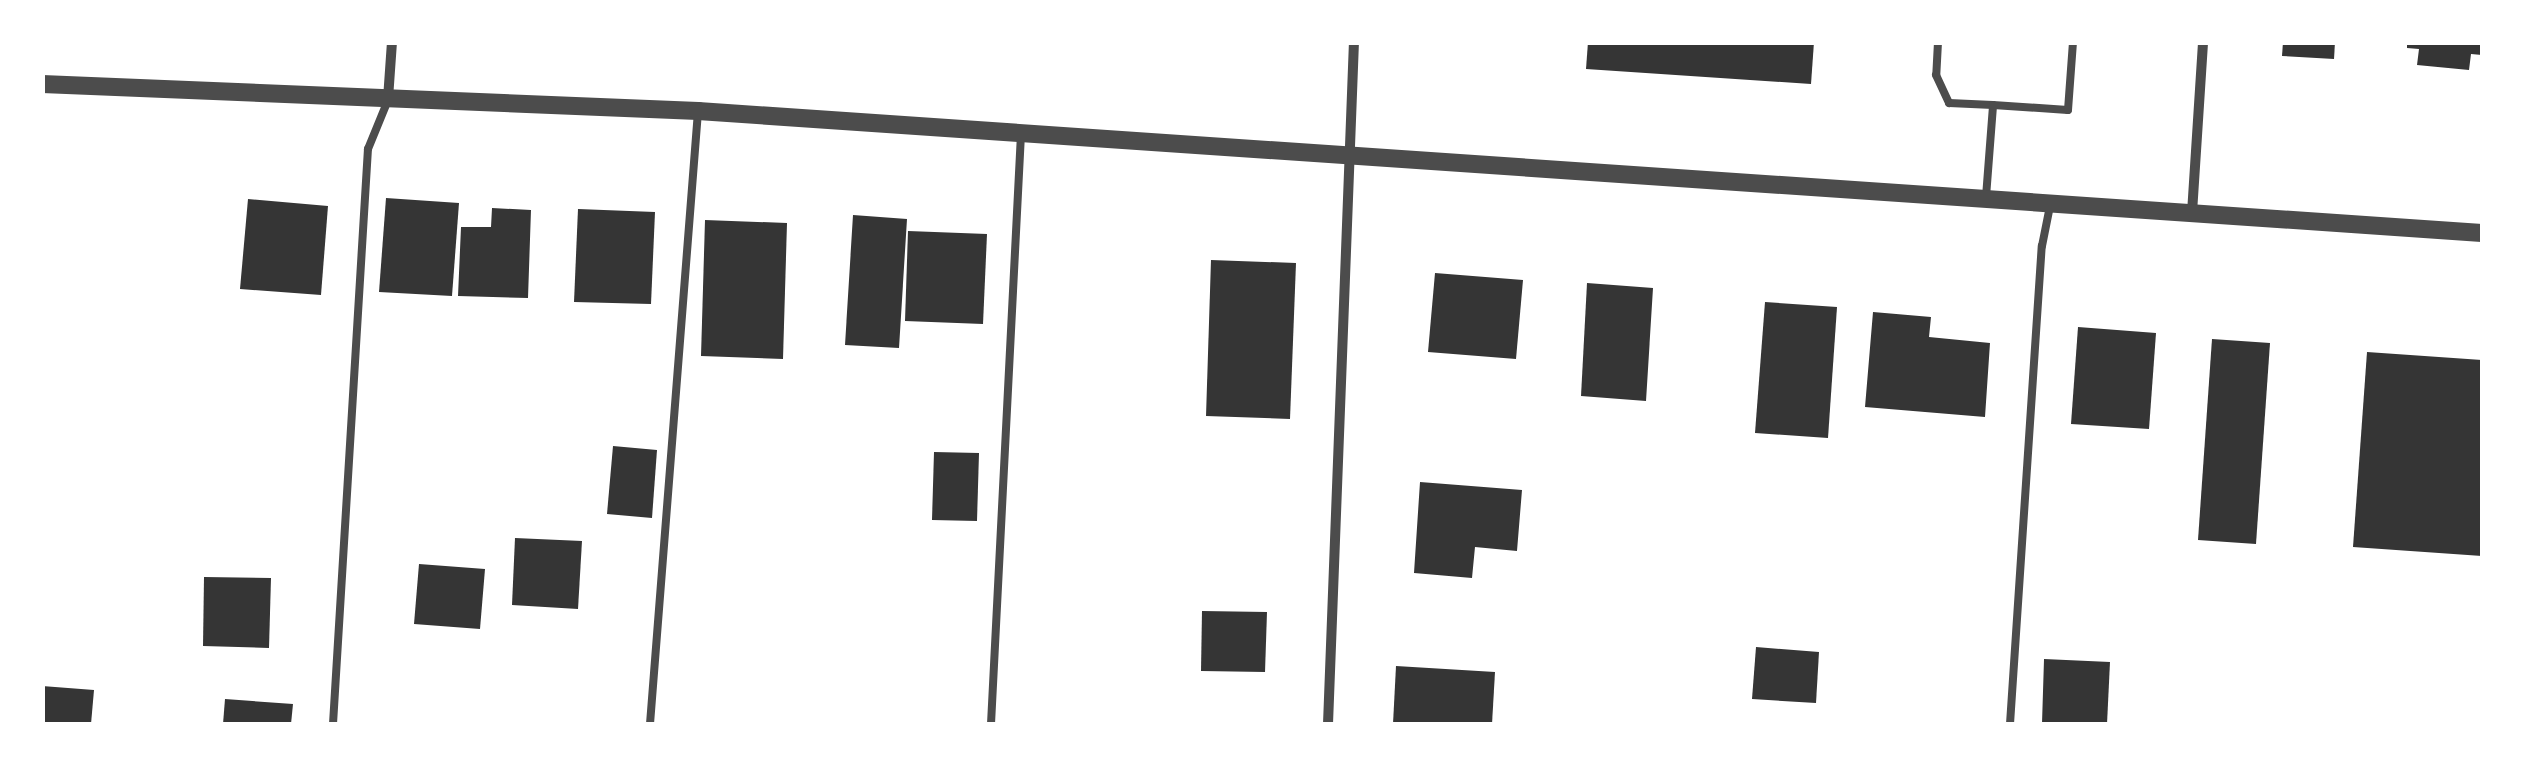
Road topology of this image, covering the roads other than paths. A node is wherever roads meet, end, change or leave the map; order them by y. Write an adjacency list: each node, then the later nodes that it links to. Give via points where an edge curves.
1 (392, 42): 7 (street)
2 (1354, 42): 11 (street)
3 (1938, 42): 8 (lane, via 1936,74 1949,102)
4 (2074, 42): 8 (lane, via 2068,110)
5 (2203, 42): 14 (street)
6 (42, 84): 7 (street)
7 (388, 100): 9 (street); 16 (lane, via 368,149)
8 (1993, 105): 12 (lane)
9 (698, 110): 10 (street); 17 (lane)
10 (1021, 134): 11 (street); 18 (lane)
11 (1346, 157): 12 (street); 19 (street)
12 (1986, 198): 13 (street)
13 (2051, 202): 14 (street); 20 (lane, via 2042,246)
14 (2192, 213): 15 (street)
15 (2482, 233)
16 (333, 724)
17 (650, 724)
18 (991, 724)
19 (1328, 724)
20 (2010, 724)

